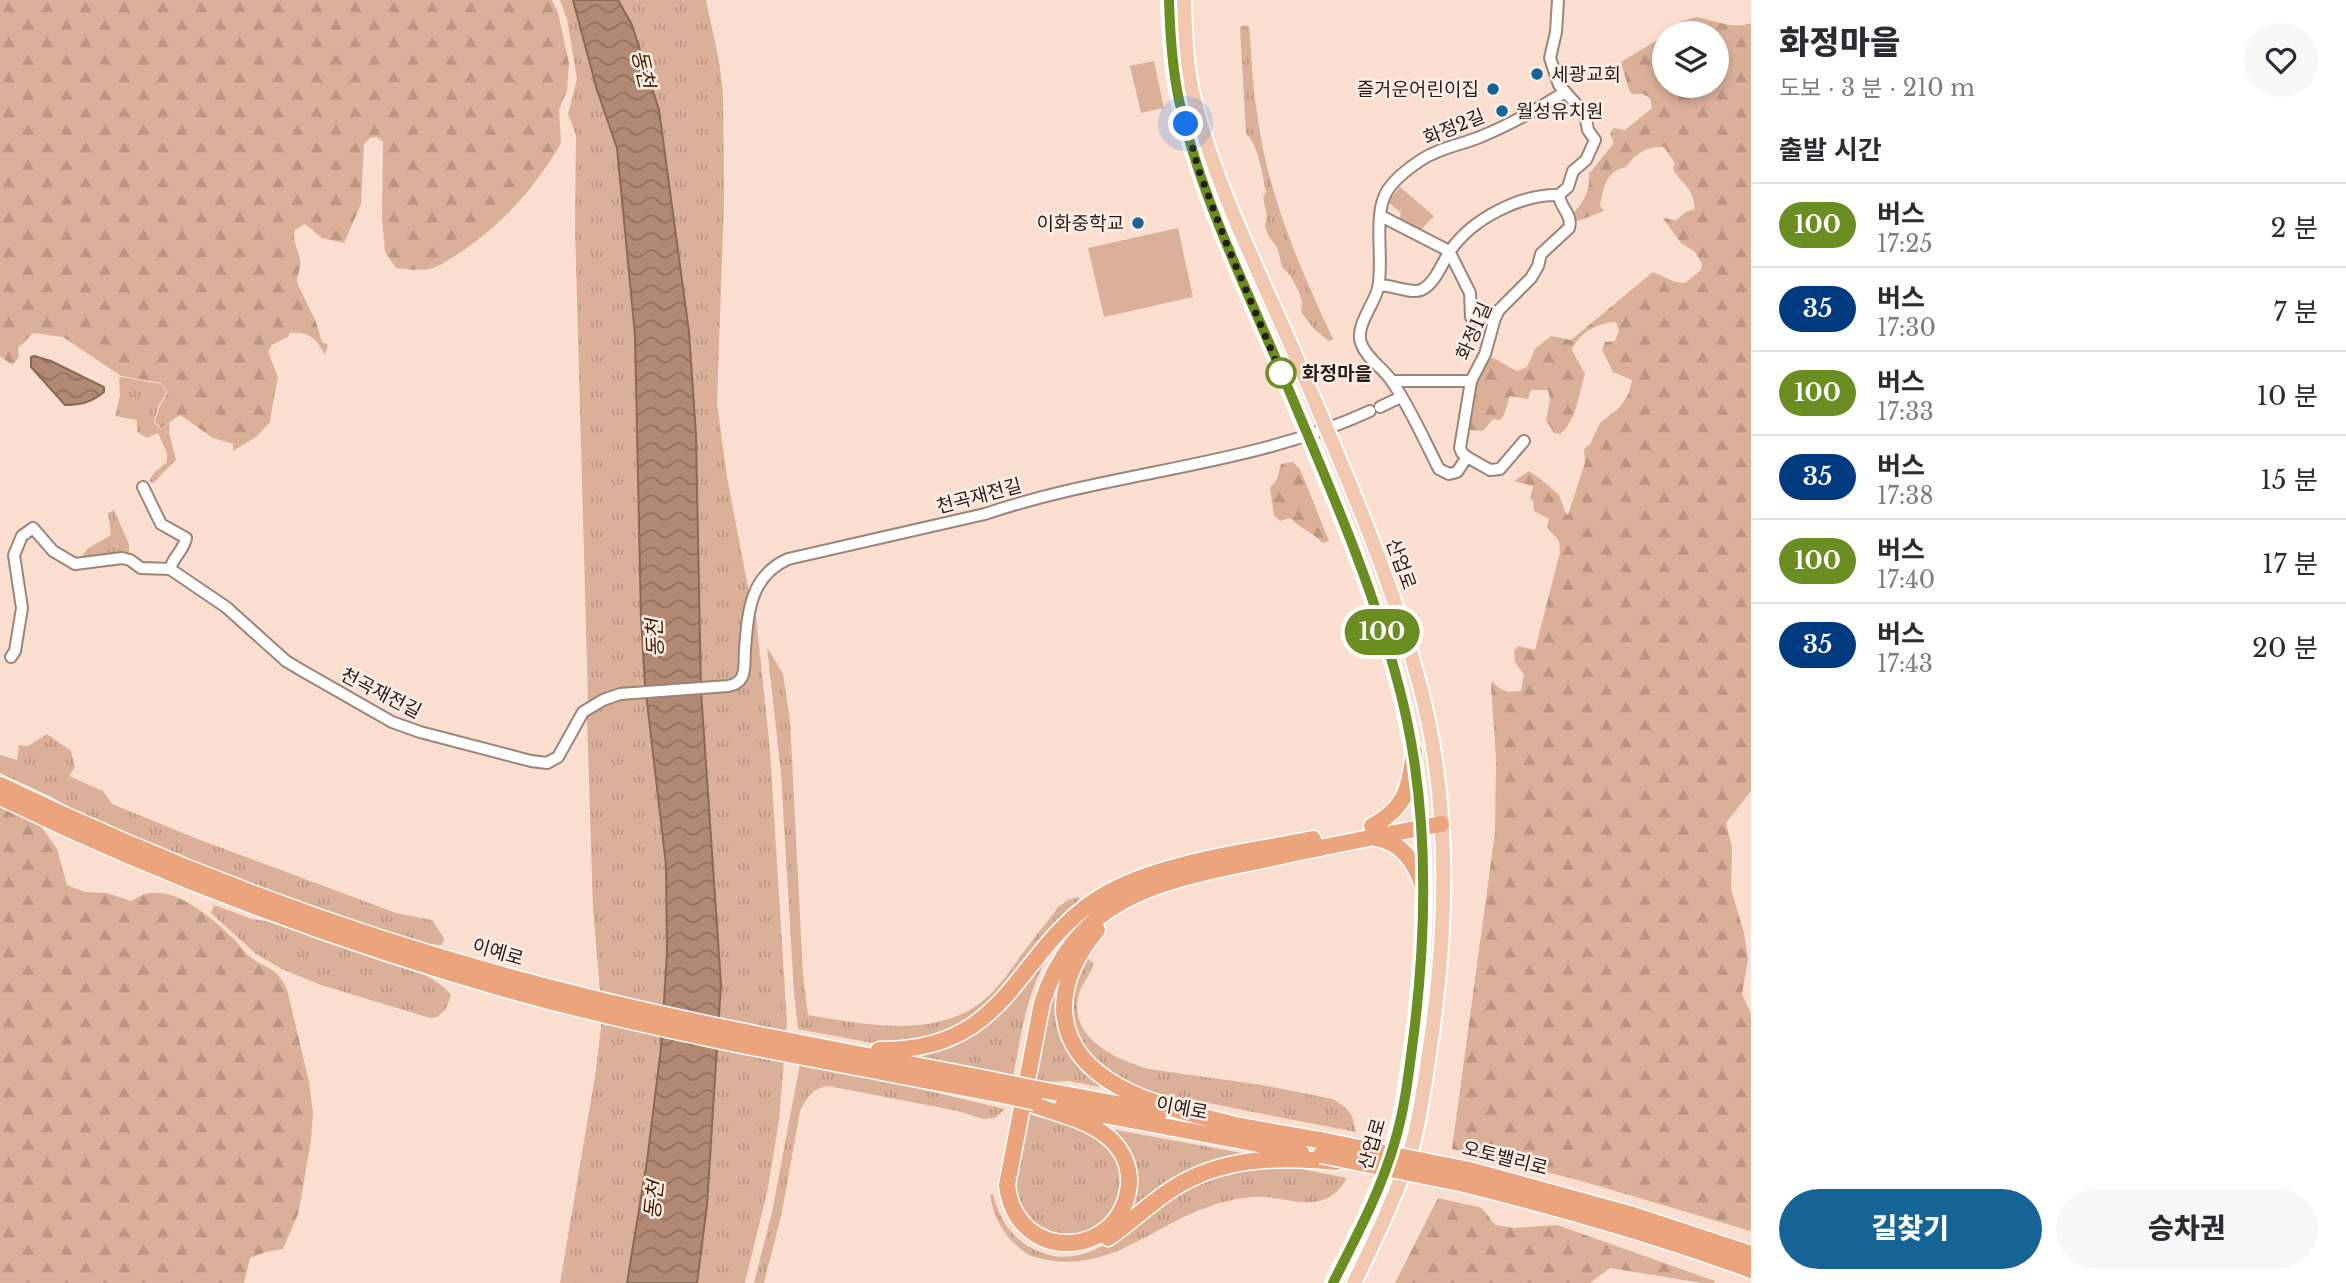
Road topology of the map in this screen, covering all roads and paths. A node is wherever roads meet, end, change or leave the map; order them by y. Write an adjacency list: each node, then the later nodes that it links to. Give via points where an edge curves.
1 (1169, 0): 14 (main road, 산업로, via 1179,100 1199,171)
2 (1184, 0): 13 (main road, 산업로, via 1194,99 1214,165)
3 (1558, 0): 4 (street, via 1550,58)
4 (1565, 92): 5 (street, via 1585,114 1595,140); 6 (street, 화정2길, via 1488,133 1423,158 1385,195)
5 (1559, 195): 7 (street, via 1508,207 1466,233); 9 (street, 화정1길, via 1570,217 1569,228 1541,254 1531,278)
6 (1381, 216): 7 (street); 8 (street, 화정2길)
7 (1449, 251): 8 (street, via 1421,290); 9 (street, via 1470,293 1471,317)
8 (1378, 285): 10 (street, 화정2길, via 1360,341)
9 (1494, 318): 11 (street, 화정1길, via 1485,354)
10 (1392, 381): 11 (street); 12 (street)
11 (1471, 381): 16 (street, 화정1길, via 1460,448)
12 (1401, 397): 13 (street, 천곡재전길); 16 (street, via 1440,469 1453,474)
13 (1327, 428): 14 (street, 천곡재전길); 23 (main road, 산업로, via 1376,550 1419,681)
14 (1308, 436): 18 (street, 천곡재전길, via 788,559 769,569 758,584 737,683 620,694 603,700 583,712 558,757 547,763 420,732 378,715 300,670 226,607); 20 (main road, 산업로, via 1375,607)
15 (1524, 440): 16 (street, via 1500,469 1490,470)
16 (1467, 457)
17 (143, 487): 18 (street, via 161,524 186,538)
18 (170, 569): 19 (street, 천곡재전길, via 141,568 122,558 75,564 53,551 33,528 27,531 14,555 22,608)
19 (11, 657)
20 (1414, 751): 24 (main road, 산업로); 25 (highway, via 1403,801)
21 (0, 785): 29 (highway, 이예로, via 237,888)
22 (0, 797): 29 (highway, 이예로, via 232,898 332,935)
23 (1441, 819): 24 (highway); 38 (main road, 산업로, via 1439,982 1424,1087 1399,1187)
24 (1421, 822): 25 (highway); 28 (main road, 산업로)
25 (1371, 832): 26 (highway); 27 (highway); 28 (highway, via 1411,859)
26 (1166, 870): 30 (highway, via 1112,891 1082,910 1009,995 957,1035 900,1050); 33 (highway, via 1110,897 1090,913 1060,946 1042,980 1000,1170 1000,1198 1006,1213 1038,1244 1079,1250 1108,1238 1191,1178 1241,1162)
27 (1157, 885): 31 (highway, via 1093,920 1048,984 1008,1171 1008,1198 1029,1230 1064,1243 1092,1237 1113,1223 1125,1203 1129,1177 1123,1155 1095,1128); 32 (highway, via 1113,914 1080,953 1064,1003 1069,1038 1090,1067 1123,1089)
28 (1423, 886): 37 (main road, 산업로, via 1419,995 1396,1139 1381,1183)
29 (416, 956): 30 (highway, 이예로)
30 (806, 1050): 31 (highway, 이예로, bridge)
31 (1036, 1099): 32 (highway, 이예로); 33 (highway, 이예로)
32 (1243, 1127): 33 (highway, 오토밸리로)
33 (1322, 1152): 34 (highway, 오토밸리로, bridge); 34 (highway, 오토밸리로, bridge, via 1380,1167)
34 (1466, 1177): 35 (highway, 오토밸리로, via 1633,1215); 36 (highway, 오토밸리로)
35 (1751, 1255)
36 (1751, 1270)
37 (1333, 1283)
38 (1354, 1283)

